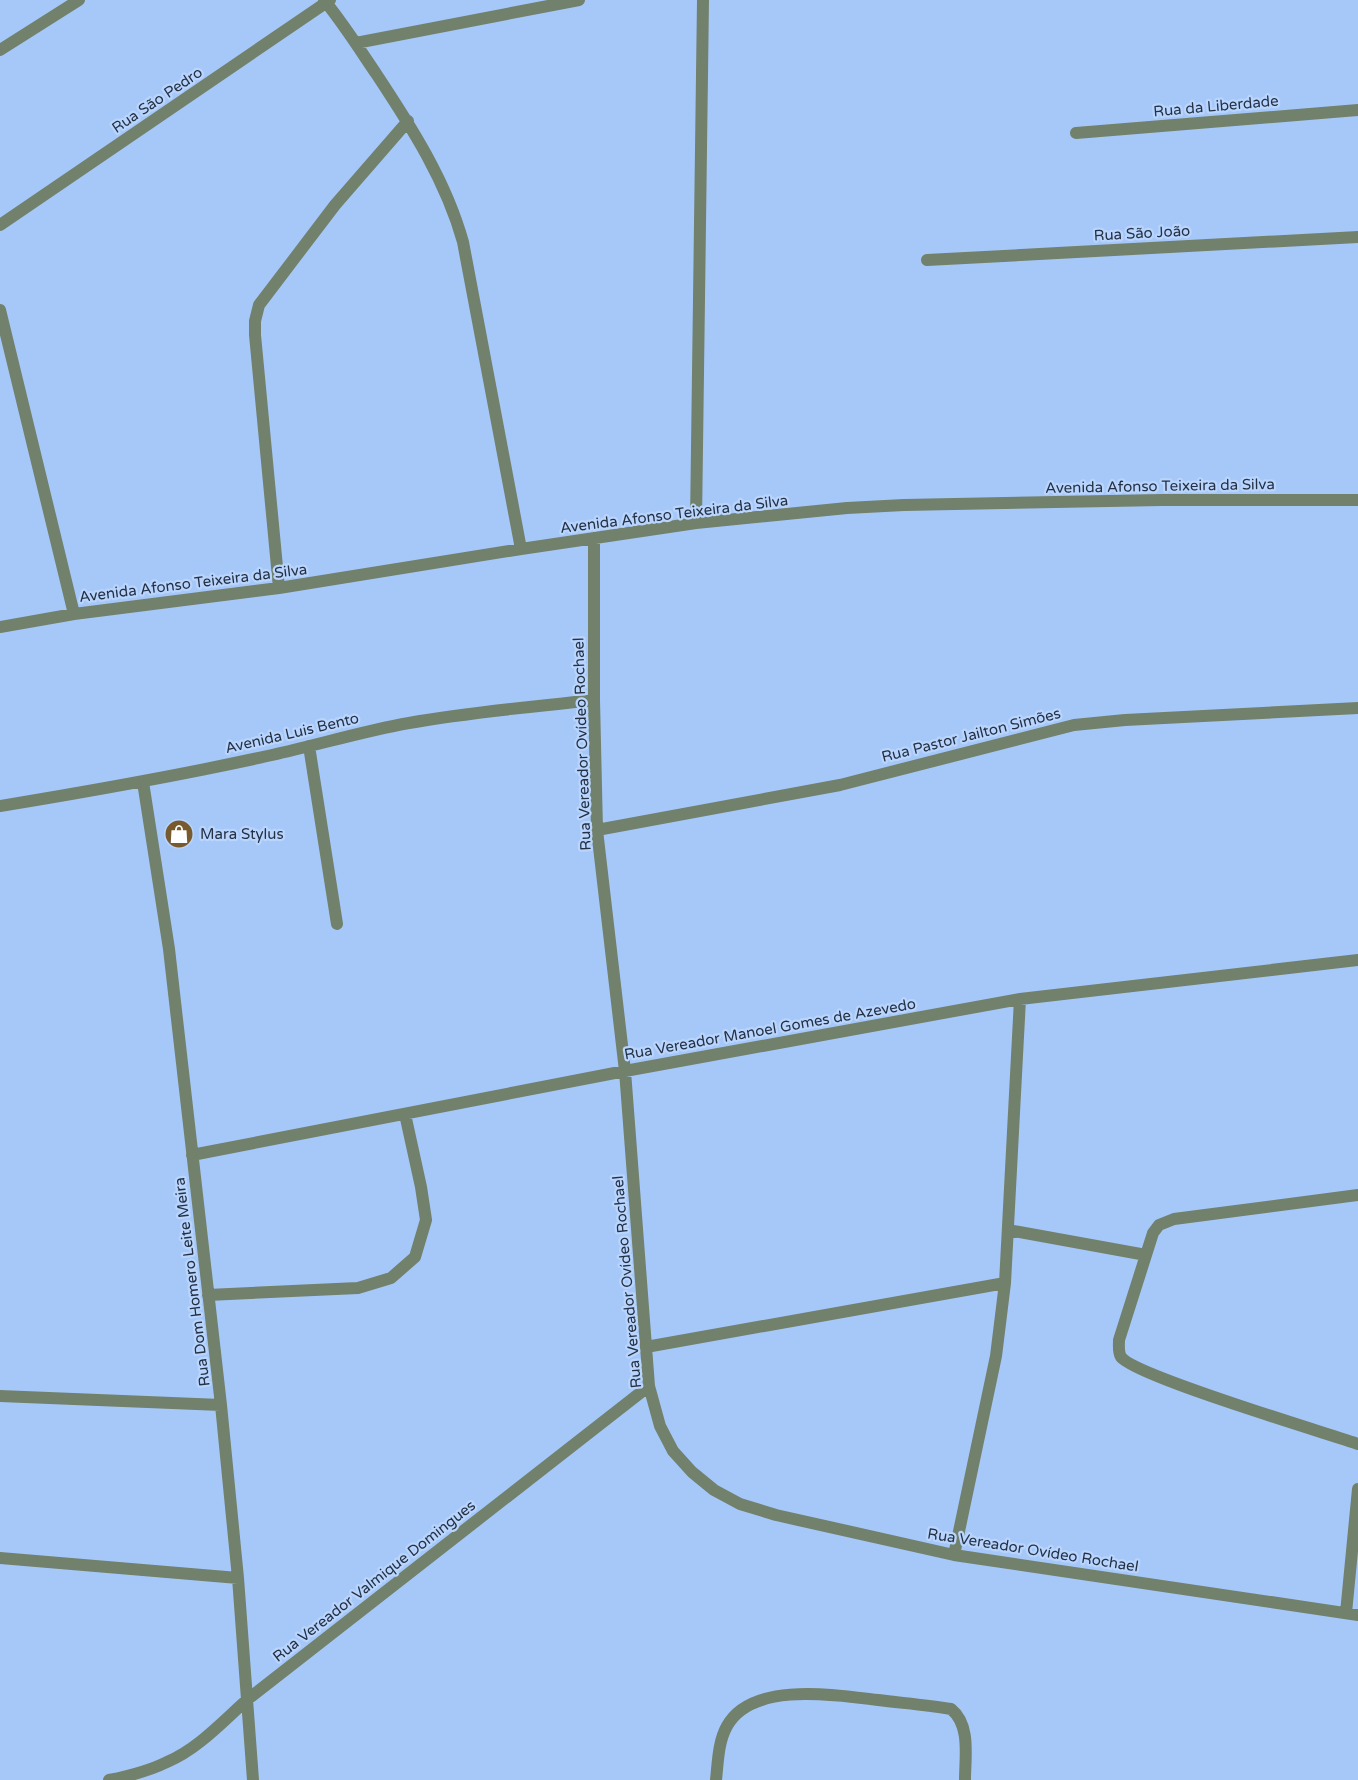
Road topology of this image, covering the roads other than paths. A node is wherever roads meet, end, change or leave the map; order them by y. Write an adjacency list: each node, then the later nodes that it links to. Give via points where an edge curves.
1 (79, 0): 6 (street)
2 (579, 0): 5 (street)
3 (704, 0): 15 (street)
4 (326, 1): 5 (street); 10 (street, Rua São Pedro)
5 (356, 43): 8 (street)
6 (0, 50)
7 (1358, 110): 9 (street, Rua da Liberdade)
8 (408, 121): 17 (street, via 441,180 463,242); 18 (street, via 335,205 259,305 255,335)
9 (1076, 133)
10 (0, 225)
11 (1358, 237): 12 (street, Rua São João)
12 (927, 260)
13 (0, 310): 19 (street)
14 (1358, 500): 15 (street, Avenida Afonso Teixeira da Silva, via 904,505)
15 (696, 523): 16 (street, Avenida Afonso Teixeira da Silva)
16 (594, 538): 17 (street, Avenida Afonso Teixeira da Silva); 21 (street, Rua Vereador Ovídeo Rochael)
17 (521, 549): 18 (street, Avenida Afonso Teixeira da Silva)
18 (279, 588): 19 (street, Avenida Afonso Teixeira da Silva)
19 (74, 614): 20 (street, Avenida Afonso Teixeira da Silva)
20 (0, 627)
21 (594, 700): 23 (street, Avenida Luis Bento, via 410,723); 26 (street, Rua Vereador Ovídeo Rochael)
22 (1358, 708): 26 (street, Rua Pastor Jailton Simões, via 1074,724 840,785)
23 (309, 746): 24 (street, Avenida Luis Bento); 27 (street)
24 (144, 782): 25 (street, Avenida Luis Bento); 32 (street, Rua Dom Homero Leite Meira, via 169,949)
25 (0, 806)
26 (597, 830): 30 (street, Rua Vereador Ovídeo Rochael)
27 (337, 924)
28 (1358, 960): 29 (street, Rua Vereador Manoel Gomes de Azevedo)
29 (1020, 999): 30 (street, Rua Vereador Manoel Gomes de Azevedo); 34 (street)
30 (625, 1071): 31 (street, Rua Vereador Manoel Gomes de Azevedo); 38 (street, Rua Vereador Ovídeo Rochael)
31 (405, 1114): 32 (street, Rua Vereador Manoel Gomes de Azevedo); 37 (street, via 426,1220 415,1257 392,1278 358,1288)
32 (192, 1155): 37 (street, Rua Dom Homero Leite Meira)
33 (1358, 1195): 35 (street, via 1165,1222 1153,1233)
34 (1008, 1230): 35 (street); 36 (street)
35 (1146, 1255): 42 (street, via 1119,1340 1121,1358 1168,1381)
36 (1005, 1283): 38 (street); 44 (street, via 996,1356)
37 (208, 1295): 41 (street, Rua Dom Homero Leite Meira)
38 (646, 1347): 39 (street, Rua Vereador Ovídeo Rochael)
39 (649, 1386): 44 (street, Rua Vereador Ovídeo Rochael, via 660,1426 673,1451 714,1490 740,1504 776,1515); 48 (street, Rua Vereador Valmique Domingues)
40 (0, 1395): 41 (street)
41 (221, 1405): 46 (street, Rua Dom Homero Leite Meira)
42 (1358, 1444)
43 (1358, 1489): 47 (street)
44 (954, 1555): 47 (street, Rua Vereador Ovídeo Rochael)
45 (0, 1558): 46 (street)
46 (238, 1578): 48 (street, Rua Dom Homero Leite Meira)
47 (1352, 1614)
48 (248, 1699): 49 (street, Rua Vereador Valmique Domingues, via 194,1746 168,1762); 50 (street, Rua Dom Homero Leite Meira)
49 (109, 1780)
50 (253, 1780)
51 (716, 1780): 52 (street, via 721,1740 740,1711 784,1695 818,1693 951,1709 963,1724)
52 (965, 1780)

